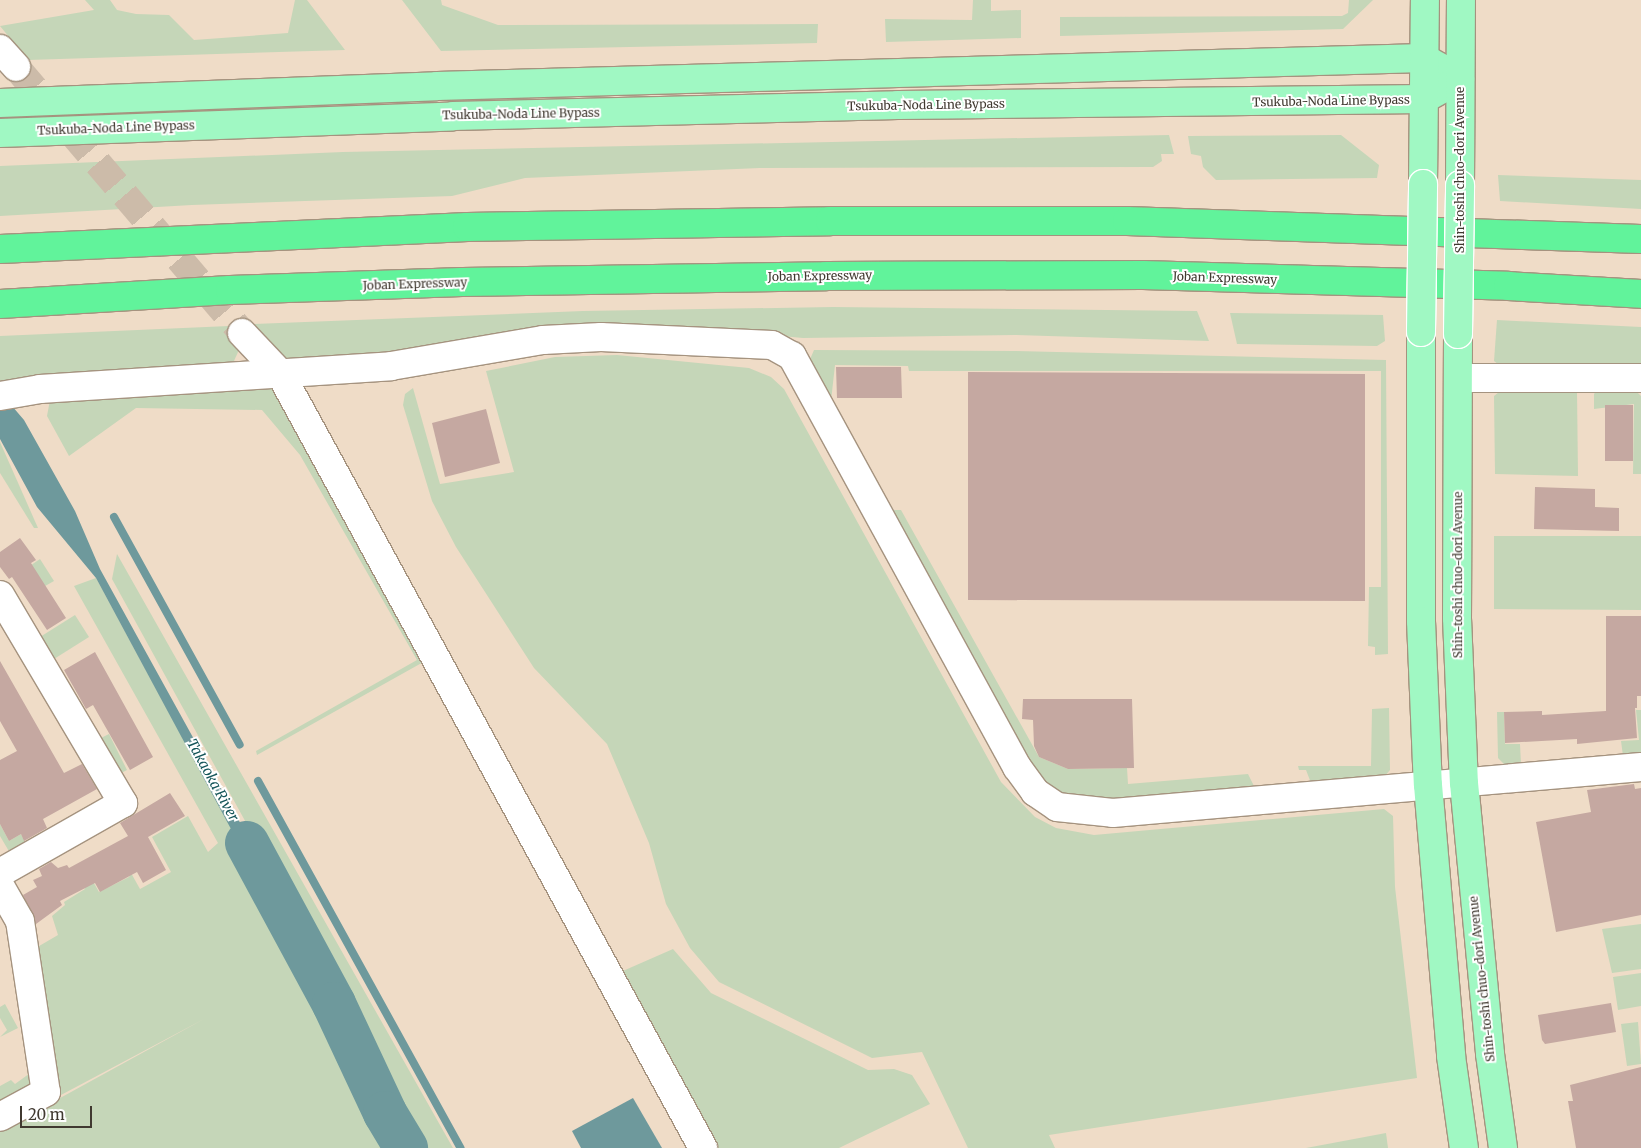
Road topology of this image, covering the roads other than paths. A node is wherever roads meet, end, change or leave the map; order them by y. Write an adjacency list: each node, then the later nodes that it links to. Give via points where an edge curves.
1 (1425, 0): 3 (main road)
2 (1461, 0): 4 (main road, Shin-toshi chuo-dori Avenue)
3 (1424, 58): 4 (main road); 5 (main road); 6 (main road, via 438,86)
4 (1460, 79): 5 (main road, Tsukuba-Noda Line Bypass); 14 (main road, Shin-toshi chuo-dori Avenue, bridge)
5 (1424, 99): 7 (main road, Tsukuba-Noda Line Bypass, via 839,106); 20 (main road, bridge, via 1421,621)
6 (0, 103)
7 (0, 133)
8 (1641, 239): 9 (highway, via 1127,221 840,221 467,226)
9 (0, 249)
10 (1641, 294): 11 (highway, Joban Expressway, via 1498,286 1143,276 826,276 453,282 230,290)
11 (0, 304)
12 (242, 332): 13 (street)
13 (280, 373): 16 (street, via 40,389); 20 (street, via 391,366 543,340 601,337 772,345 792,356 1016,767 1035,792 1057,806 1113,813); 24 (street)
14 (1458, 378): 15 (street); 19 (main road, Shin-toshi chuo-dori Avenue, via 1457,618)
15 (1641, 378)
16 (0, 396)
17 (0, 596): 21 (street, via 123,803)
18 (1641, 767): 19 (street)
19 (1464, 783): 20 (street); 26 (main road, Shin-toshi chuo-dori Avenue, via 1488,1036)
20 (1428, 785): 25 (main road, via 1451,1056)
21 (0, 873)
22 (0, 886): 23 (street, via 20,921 46,1092)
23 (0, 1117)
24 (703, 1148)
25 (1464, 1148)
26 (1503, 1148)

